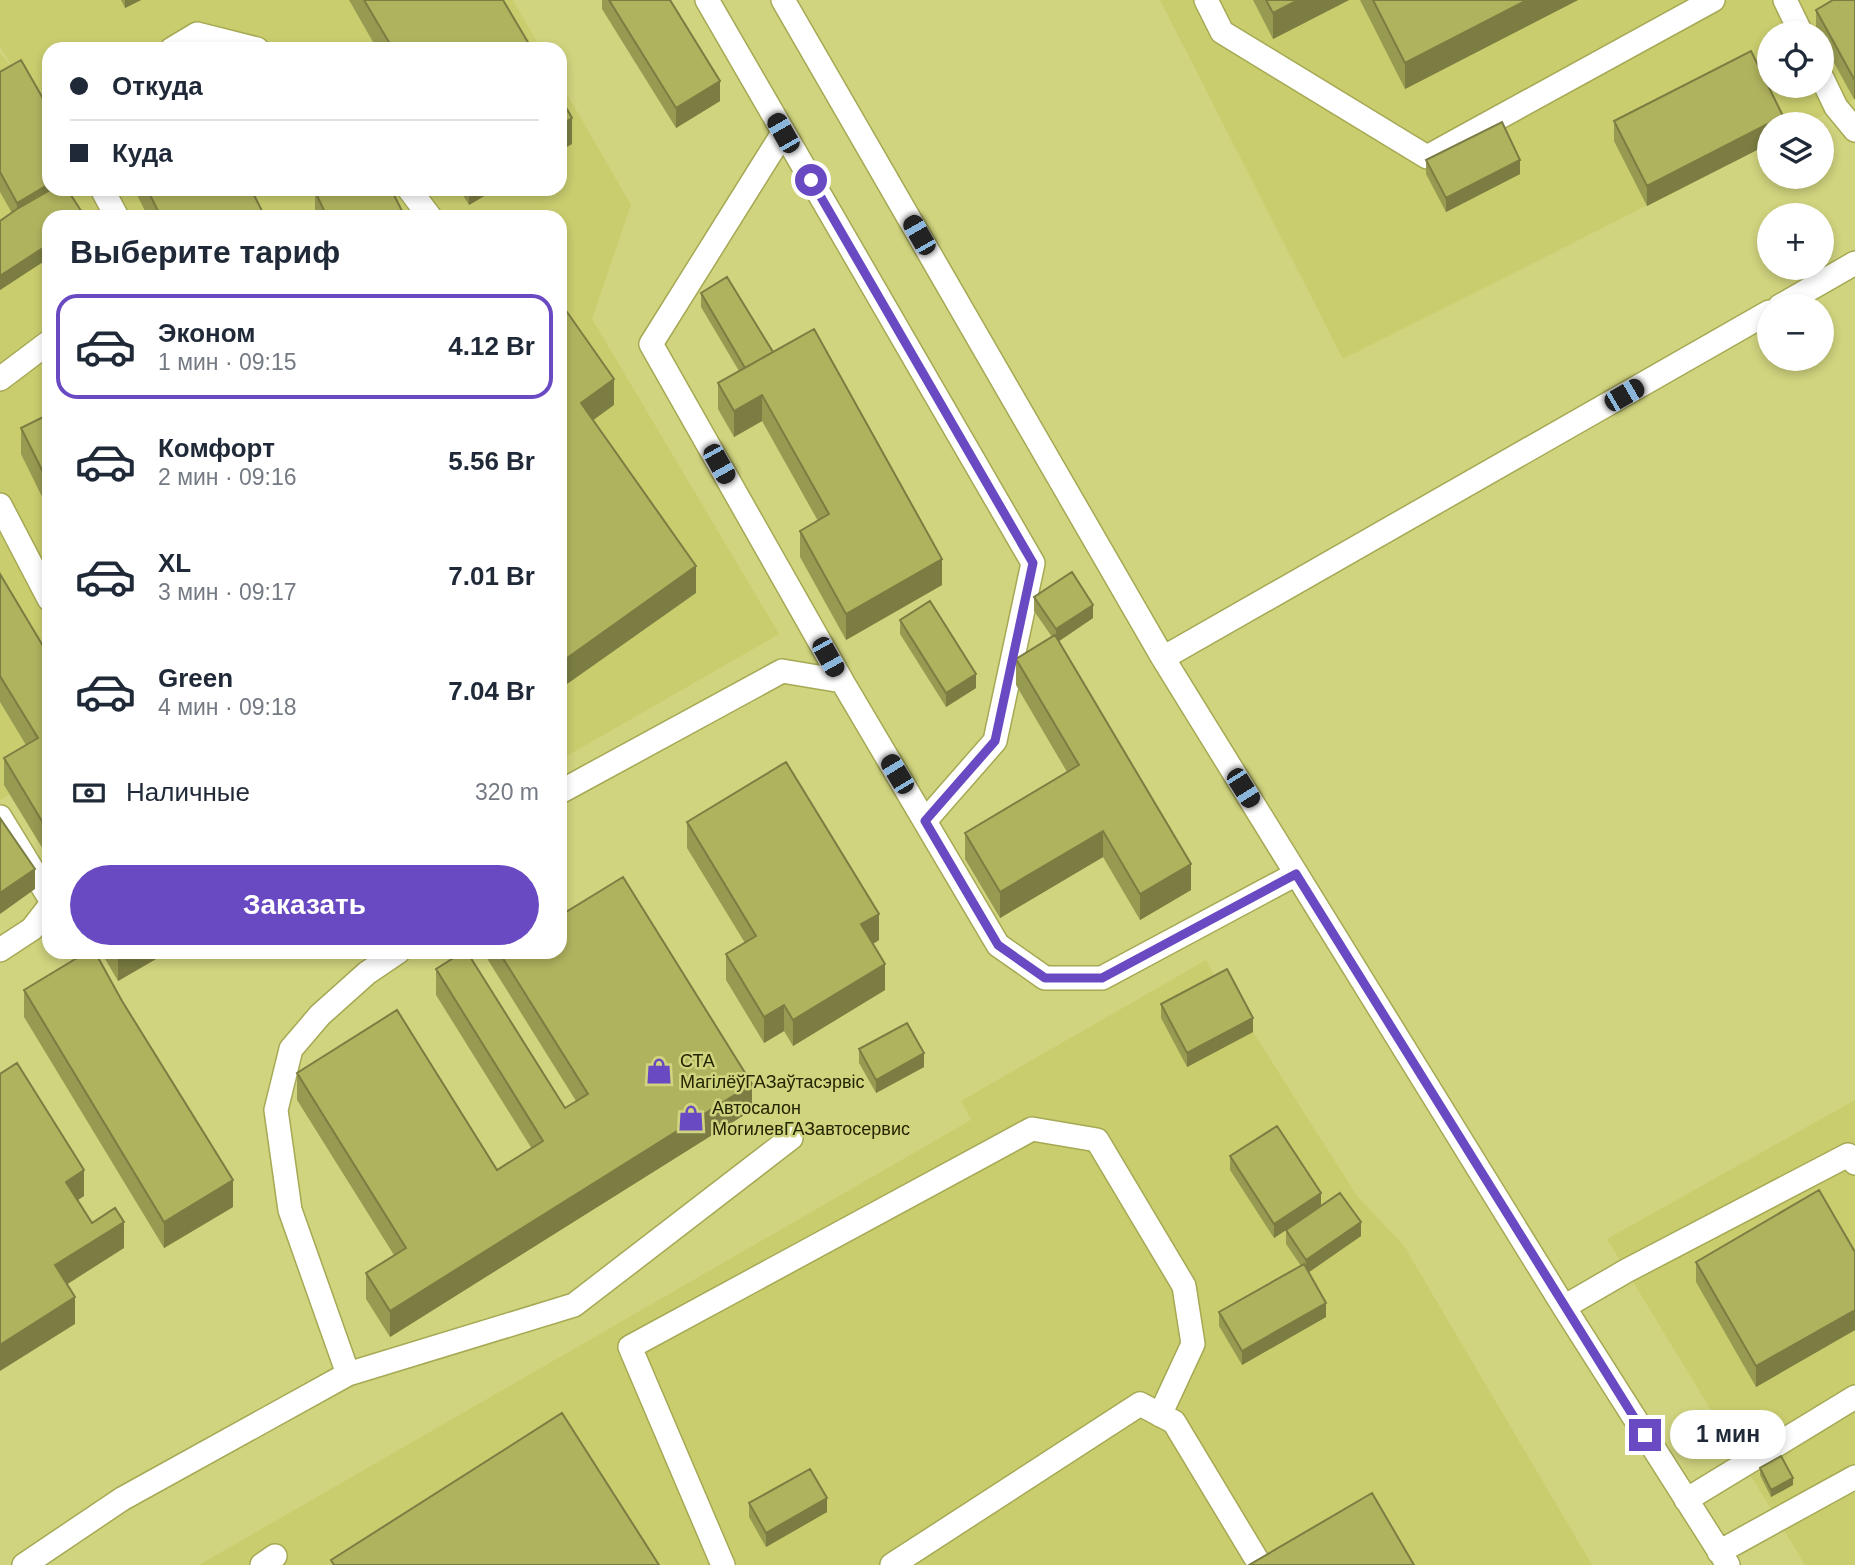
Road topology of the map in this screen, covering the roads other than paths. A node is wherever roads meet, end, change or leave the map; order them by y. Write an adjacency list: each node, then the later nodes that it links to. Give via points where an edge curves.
1 (707, 0): 11 (lane)
2 (783, 0): 19 (lane)
3 (1206, 0): 4 (lane, via 1223,32 1427,157)
4 (1713, 0)
5 (1785, 0): 6 (lane)
6 (1795, 21)
7 (185, 42): 8 (lane, via 198,34)
8 (229, 42)
9 (1832, 98): 10 (lane)
10 (1855, 130)
11 (783, 133): 20 (lane, via 651,344); 23 (lane, via 1033,563 995,741)
12 (1855, 263): 13 (lane)
13 (1801, 294)
14 (1757, 319): 19 (lane)
15 (42, 347): 16 (lane)
16 (0, 379)
17 (0, 505): 18 (lane)
18 (42, 586)
19 (1163, 659): 24 (lane)
20 (842, 681): 21 (lane, via 782,671); 23 (lane)
21 (567, 788)
22 (0, 817): 25 (lane)
23 (925, 821): 24 (lane, via 998,945 1045,978 1102,978)
24 (1296, 874): 31 (lane)
25 (42, 886)
26 (42, 916): 27 (lane, via 32,929)
27 (0, 950)
28 (388, 959): 32 (lane, via 320,1015 291,1049 276,1110 290,1210)
29 (791, 1138): 32 (lane, via 574,1305)
30 (1855, 1163): 31 (lane, via 1848,1154)
31 (1564, 1307): 36 (lane)
32 (348, 1374): 38 (lane, via 122,1499)
33 (1855, 1397): 36 (lane)
34 (1160, 1415): 39 (lane, via 1193,1344 1184,1286 1097,1140 1032,1129 630,1347); 40 (lane, via 1140,1404); 41 (lane, via 1174,1422)
35 (1855, 1477): 37 (lane)
36 (1686, 1500): 37 (lane)
37 (1723, 1559)
38 (24, 1565)
39 (723, 1565)
40 (892, 1565)
41 (1260, 1565)

